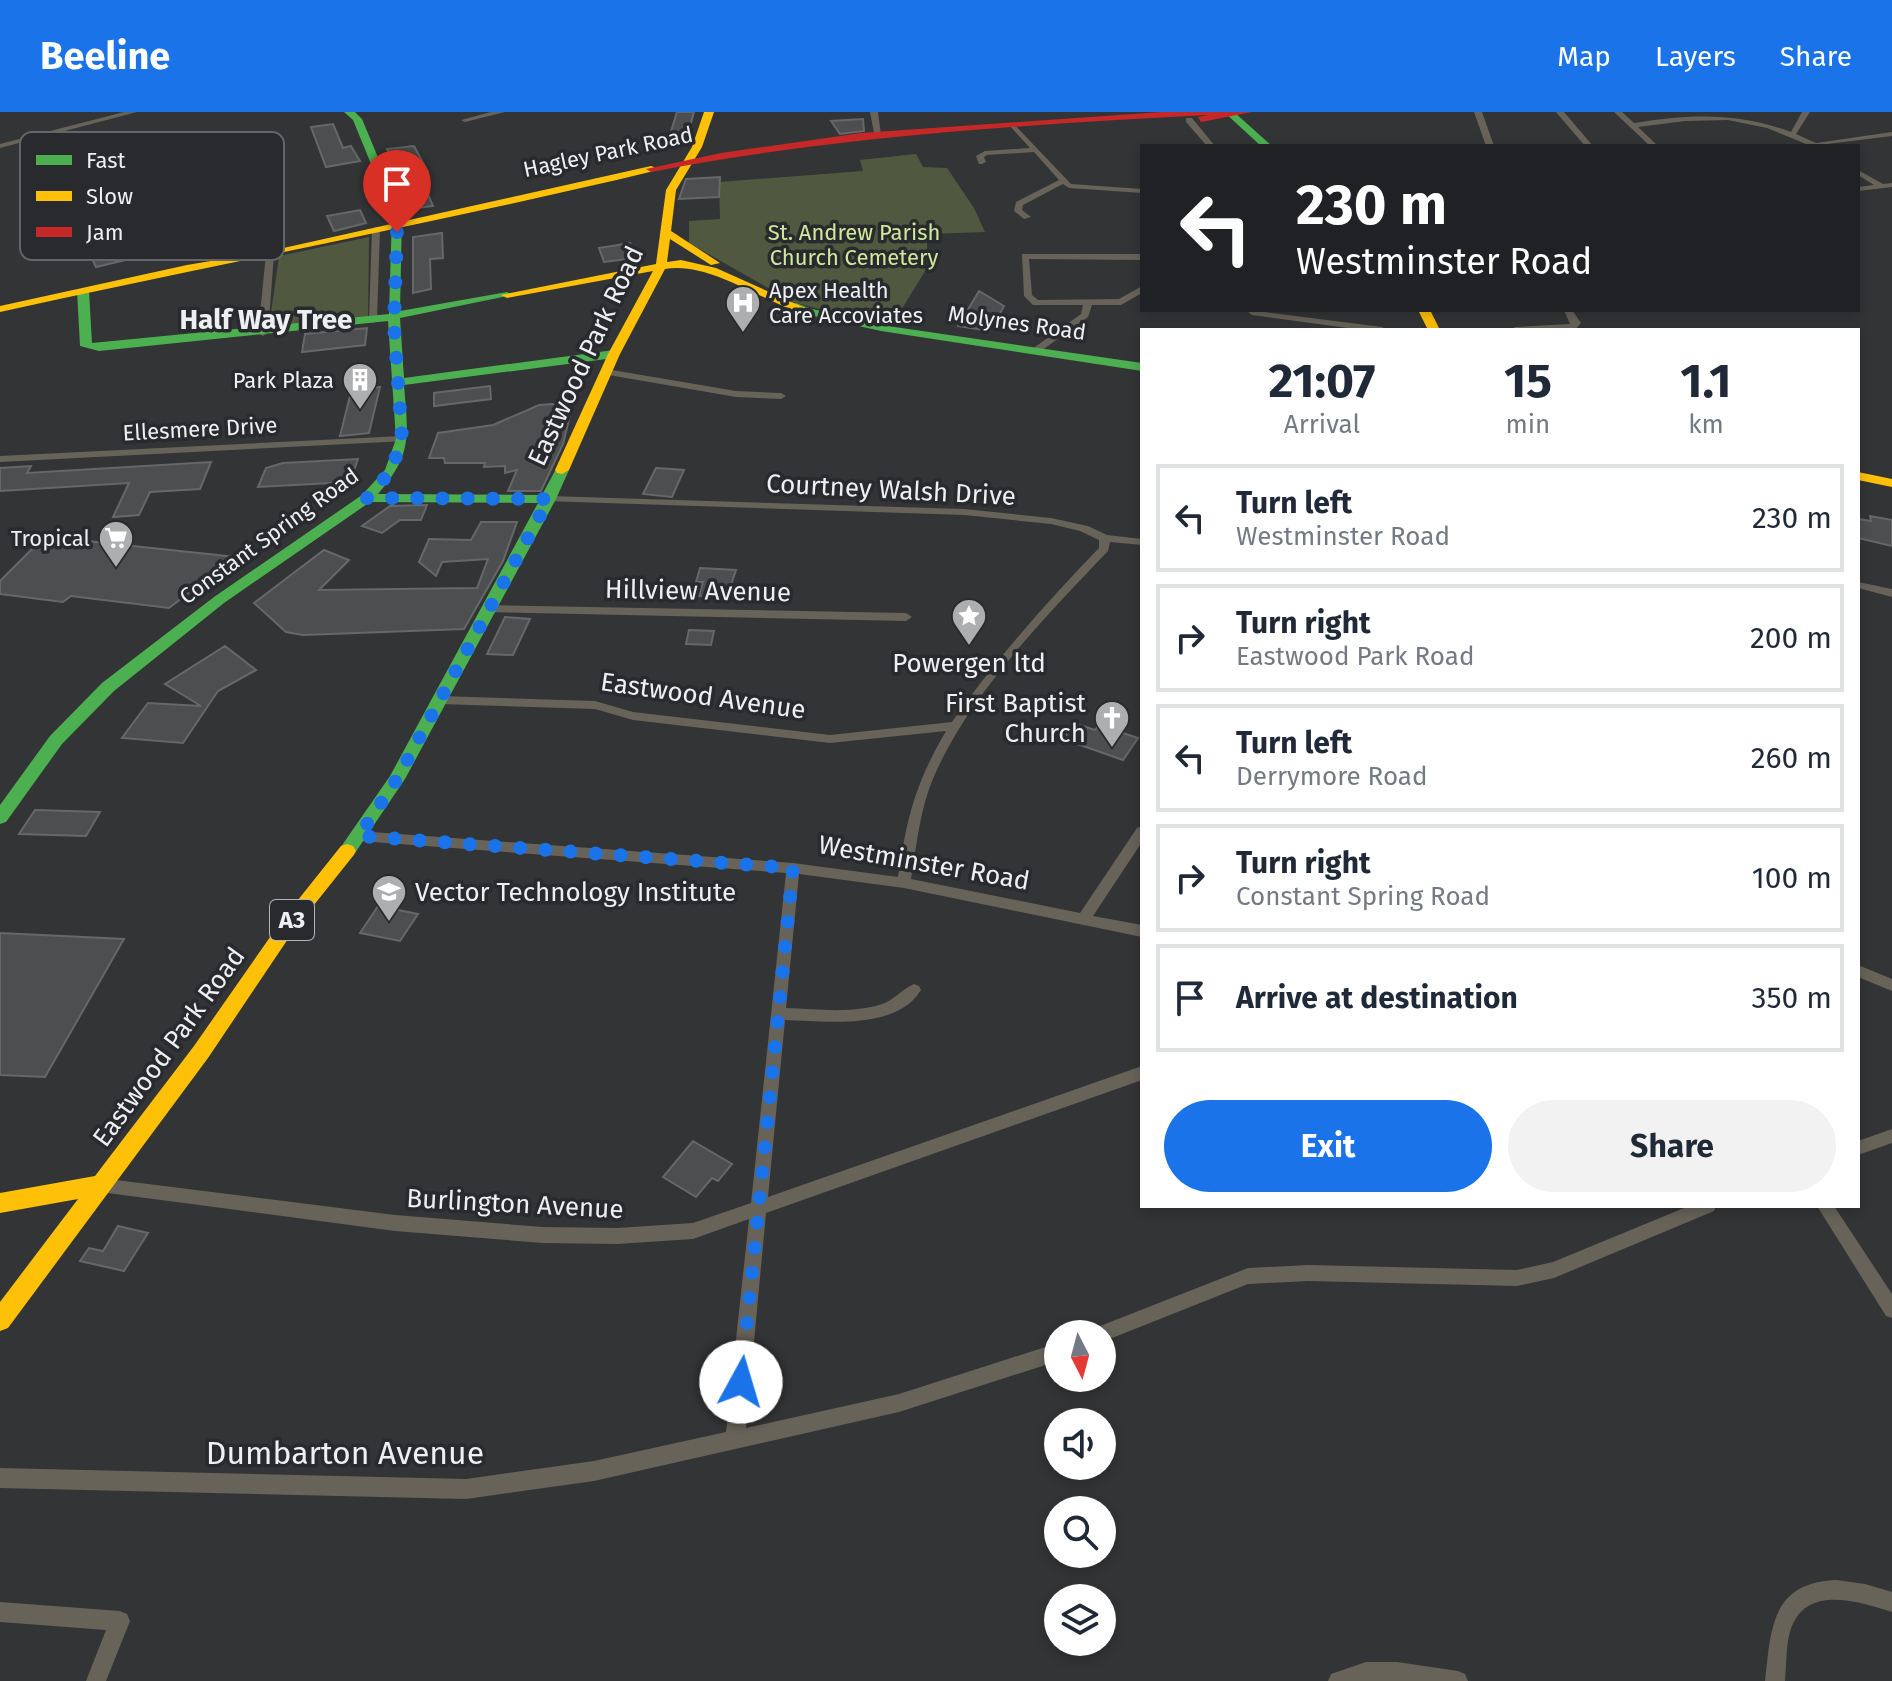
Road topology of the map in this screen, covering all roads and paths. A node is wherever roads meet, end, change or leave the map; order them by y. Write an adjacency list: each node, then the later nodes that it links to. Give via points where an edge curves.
1 (133, 112): 16 (street)
2 (349, 112): 41 (main road, Constant Spring Road, via 391,194)
3 (501, 112): 13 (street)
4 (709, 112): 30 (main road, Eastwood Park Road, via 697,147)
5 (874, 112): 18 (street)
6 (1478, 112): 23 (street)
7 (1560, 112): 24 (street)
8 (1618, 112): 15 (street)
9 (1806, 112): 17 (street)
10 (1230, 113): 11 (main road, Hagley Park Road); 14 (main road, Hagley Park Road); 22 (main road)
11 (1117, 115): 12 (main road, Hagley Park Road)
12 (1010, 119): 14 (main road, Hagley Park Road); 18 (main road, Hagley Park Road); 29 (street); 30 (main road, Hagley Park Road)
13 (465, 120)
14 (1189, 120): 21 (street)
15 (1633, 125): 17 (street, via 1727,113 1764,117); 25 (street)
16 (55, 132)
17 (1795, 132): 26 (street)
18 (878, 133): 30 (main road, Hagley Park Road)
19 (1892, 134): 27 (street)
20 (20, 141): 28 (street)
21 (1209, 144)
22 (1265, 144)
23 (1489, 144)
24 (1587, 144)
25 (1652, 144)
26 (1814, 144)
27 (1823, 144)
28 (0, 146)
29 (1035, 150): 31 (street, via 985,153); 34 (street)
30 (685, 162): 33 (main road, Hagley Park Road); 35 (main road, Eastwood Park Road / A3)
31 (982, 162)
32 (1860, 173): 37 (street)
33 (610, 176): 35 (main road, via 657,173); 41 (main road, Hagley Park Road)
34 (1062, 181): 39 (street, via 1082,190); 40 (street, via 1019,204 1018,211)
35 (673, 182): 43 (main road, Eastwood Park Road / A3)
36 (1892, 185): 37 (street)
37 (1881, 186): 38 (street)
38 (1860, 189)
39 (1140, 191)
40 (1027, 217)
41 (397, 223): 42 (main road, Hagley Park Road); 56 (main road, Constant Spring Road)
42 (376, 229): 44 (main road, Hagley Park Road); 57 (street)
43 (667, 233): 48 (main road, Eastwood Park Road / A3); 53 (main road, Molynes Road, via 744,281)
44 (284, 251)
45 (1140, 257): 51 (street, via 1025,256 1031,300)
46 (240, 260): 50 (main road, Hagley Park Road)
47 (269, 260): 60 (street)
48 (661, 267): 53 (main road, via 694,264); 56 (main road); 62 (main road, Eastwood Park Road / A3)
49 (1140, 290): 51 (street, via 1121,302)
50 (83, 291): 52 (main road, Hagley Park Road); 60 (main road, via 86,346)
51 (1088, 303): 61 (street, via 1085,315)
52 (0, 309)
53 (808, 312): 61 (main road, Molynes Road, via 911,333)
54 (1252, 312): 58 (street)
55 (1569, 312): 59 (street, via 1573,327)
56 (394, 317): 57 (main road); 64 (main road, Constant Spring Road)
57 (373, 320): 60 (main road)
58 (1368, 328)
59 (1554, 328)
60 (263, 333)
61 (1038, 349): 63 (main road, Molynes Road)
62 (610, 363): 64 (main road); 65 (street, via 731,396); 71 (main road, Eastwood Park Road / A3)
63 (1140, 367)
64 (398, 382): 66 (main road, Constant Spring Road)
65 (781, 396)
66 (402, 439): 67 (street, Ellesmere Drive); 70 (main road, Constant Spring Road, via 391,471)
67 (0, 459)
68 (1860, 476): 69 (main road)
69 (1892, 483)
70 (367, 498): 71 (main road); 80 (main road, Constant Spring Road, via 219,600 108,687 56,740)
71 (549, 499): 72 (street, Courtney Walsh Drive, via 967,512 1042,521); 76 (main road, Eastwood Park Road / A3)
72 (1105, 538): 73 (street, Courtney Walsh Drive); 79 (street, via 1104,549 999,668)
73 (1140, 542)
74 (1860, 585): 75 (street)
75 (1892, 593)
76 (488, 609): 77 (street, Hillview Avenue); 78 (main road, Eastwood Park Road / A3)
77 (906, 617)
78 (440, 700): 79 (street, Eastwood Avenue, via 595,705 633,716 830,739); 82 (main road, Eastwood Park Road / A3)
79 (957, 726): 84 (street, via 924,786)
80 (0, 818)
81 (1140, 834): 85 (street)
82 (359, 836): 83 (street, Westminster Road); 94 (main road, Eastwood Park Road / A3)
83 (793, 868): 84 (street, Westminster Road); 90 (street)
84 (904, 883): 85 (street, Westminster Road)
85 (1084, 918): 86 (street, Westminster Road)
86 (1140, 931)
87 (1860, 972): 88 (street)
88 (1892, 985)
89 (914, 990): 90 (street, via 893,1007 871,1012)
90 (778, 1014): 98 (street)
91 (1140, 1074): 98 (street, Burlington Avenue)
92 (1892, 1136): 93 (street)
93 (1860, 1147)
94 (100, 1185): 95 (main road); 98 (street, Burlington Avenue, via 445,1231 538,1237 625,1238 693,1231); 100 (main road, Eastwood Park Road / A3)
95 (0, 1203)
96 (1703, 1208): 101 (street, via 1554,1270 1517,1278 1248,1276)
97 (1826, 1208): 99 (street)
98 (758, 1210): 103 (street)
99 (1892, 1310)
100 (0, 1320)
101 (1116, 1328)
102 (1044, 1358): 103 (street, Dumbarton Avenue, via 899,1403)
103 (735, 1440): 104 (street, Dumbarton Avenue, via 594,1471 466,1489)
104 (0, 1478)
105 (1892, 1602): 110 (street, via 1827,1589 1803,1597 1786,1614)
106 (0, 1612): 107 (street, via 120,1621)
107 (96, 1681)
108 (1338, 1681): 109 (street, via 1377,1672)
109 (1458, 1681)
110 (1775, 1681)

